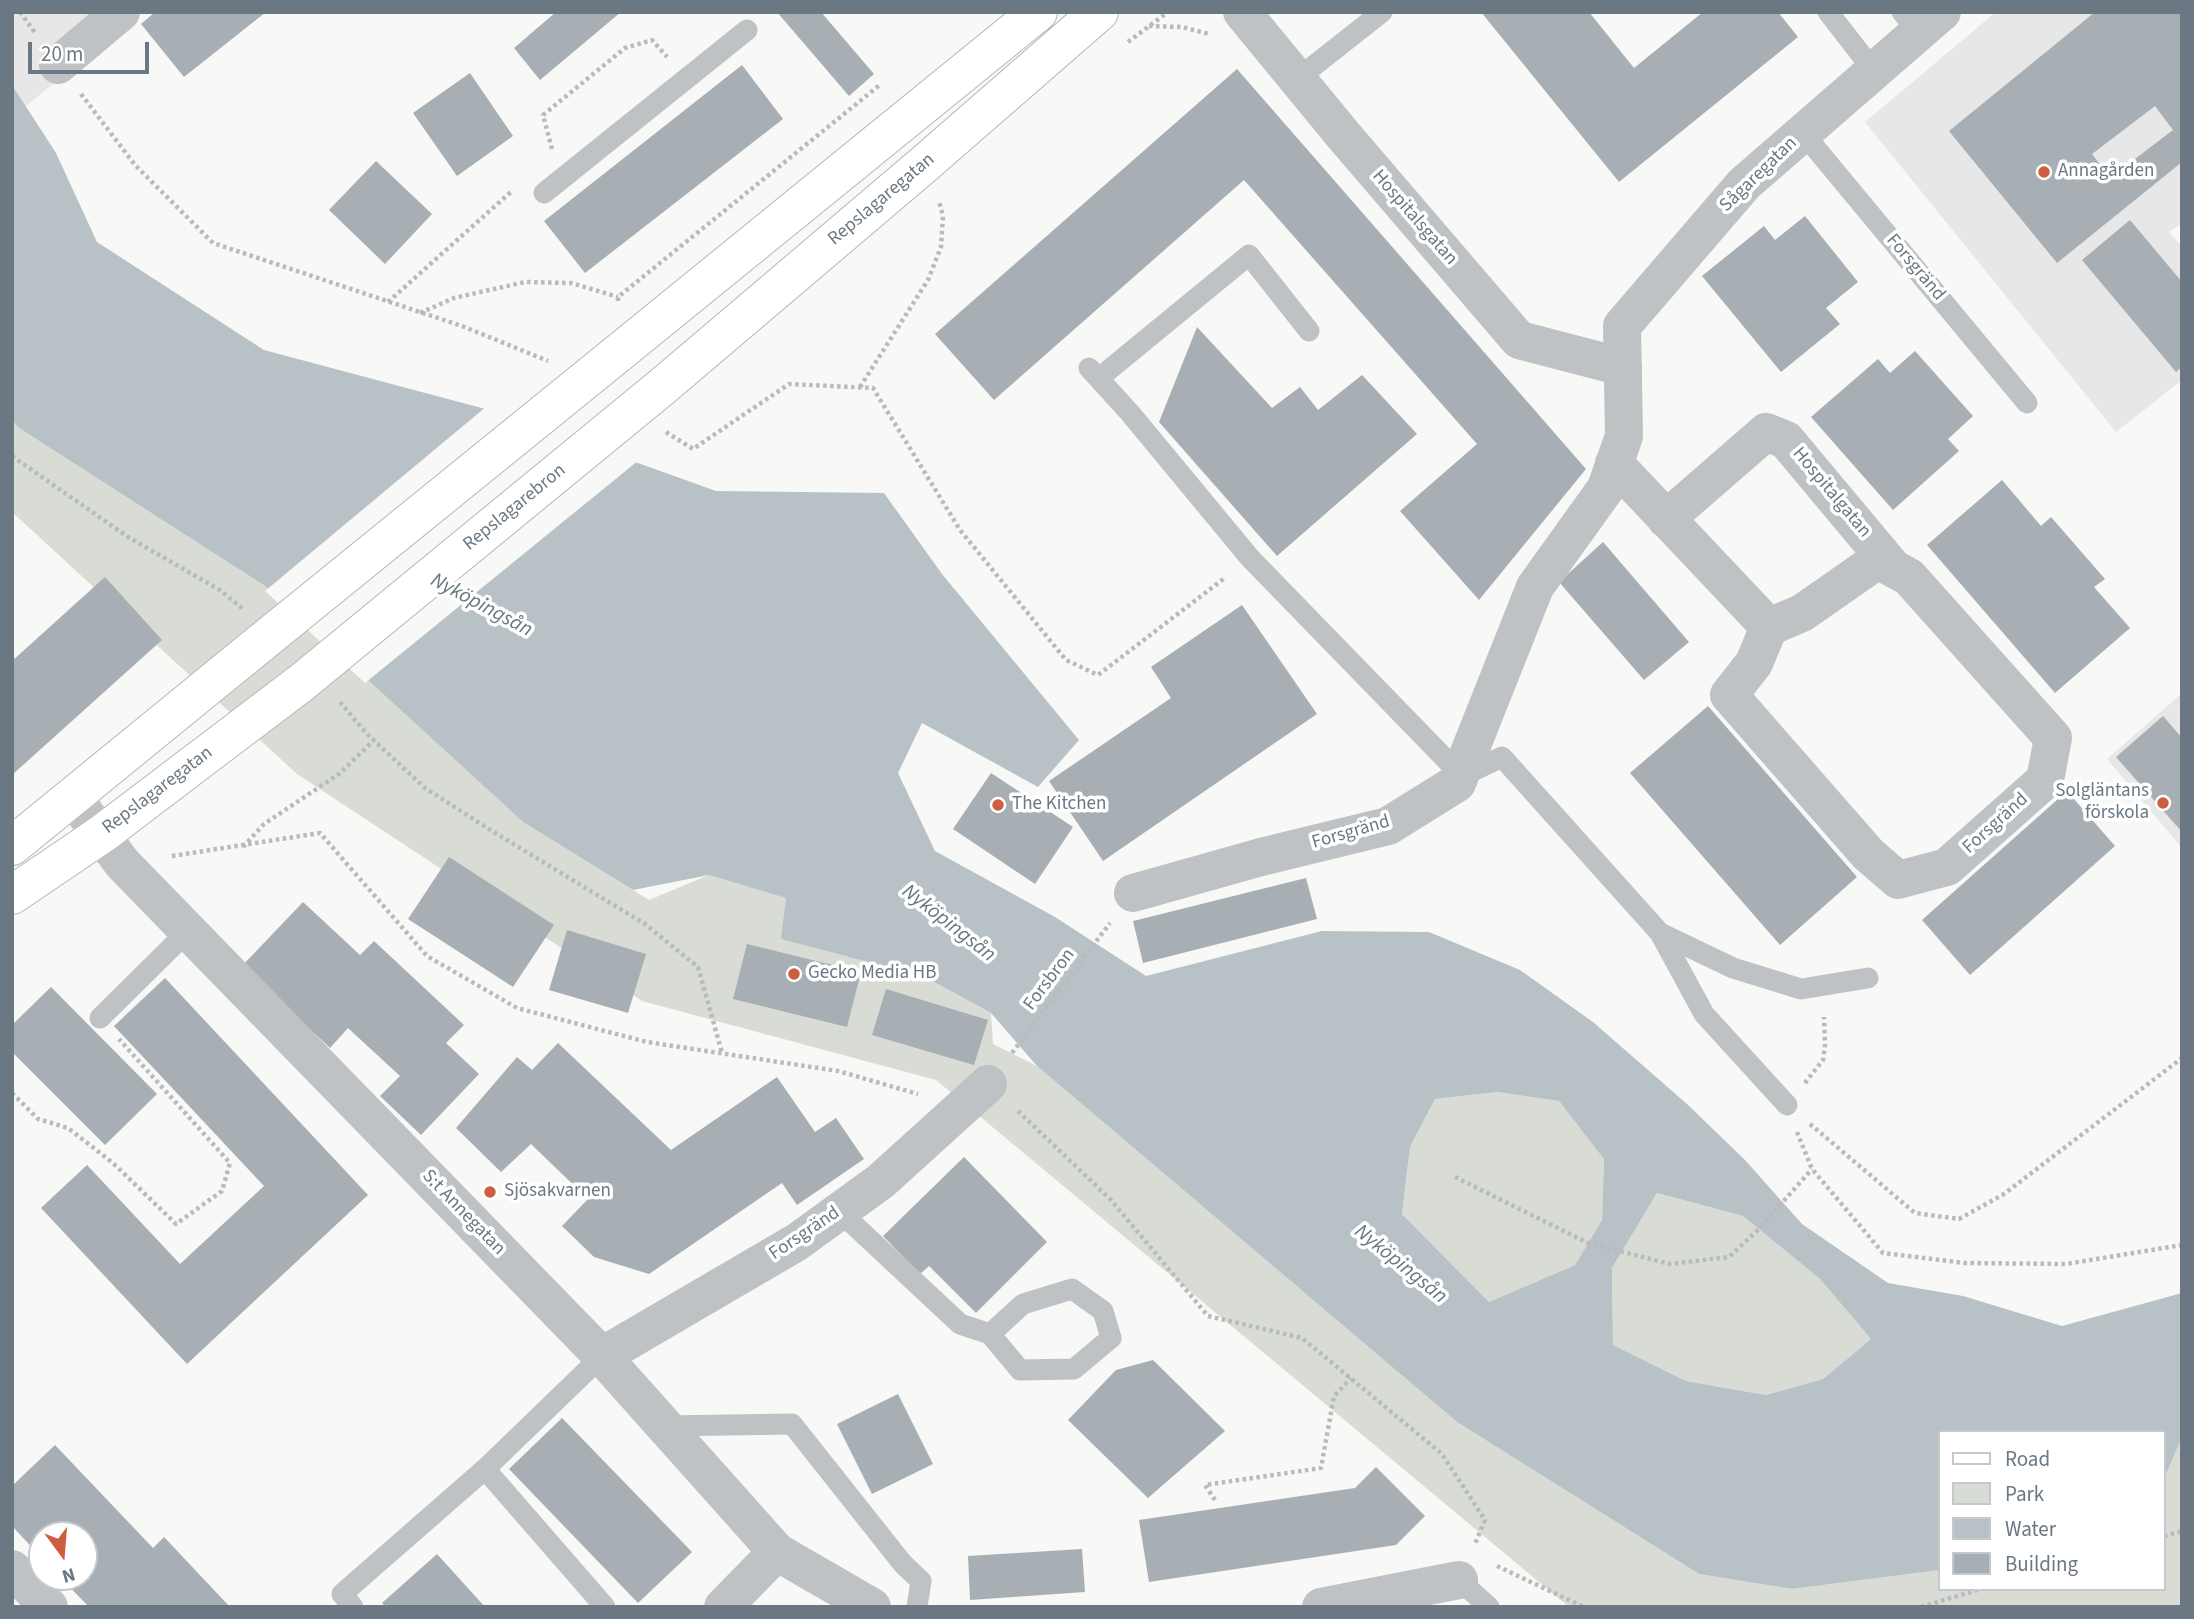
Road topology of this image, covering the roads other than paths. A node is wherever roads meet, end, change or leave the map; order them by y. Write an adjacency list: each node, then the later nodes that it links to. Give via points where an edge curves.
1 (121, 12): 9 (street)
2 (1038, 12): 24 (main road, bridge, via 616,355 257,629)
3 (1099, 12): 16 (main road, Repslagaregatan)
4 (1382, 12): 11 (lane)
5 (1828, 12): 10 (lane)
6 (1243, 14): 11 (street, Hospitalsgatan)
7 (1921, 19): 10 (street, Sågaregatan)
8 (747, 30): 13 (lane)
9 (58, 65)
10 (1874, 71): 12 (street, Sågaregatan)
11 (1297, 79): 15 (street, Hospitalsgatan, via 1519,340)
12 (1803, 133): 15 (street, Sågaregatan, via 1744,184 1622,326); 17 (lane, Forsgränd)
13 (552, 187)
14 (1310, 331): 23 (lane, via 1249,255 1094,373 1250,558)
15 (1623, 367): 18 (street, via 1624,436)
16 (663, 386): 22 (main road, Repslagarebron, bridge)
17 (2027, 403)
18 (1614, 463): 19 (street); 23 (street, via 1606,488 1535,587)
19 (1667, 519): 20 (street, Hospitalgatan, via 1766,432 1786,440); 21 (street)
20 (1893, 568): 21 (street, via 1878,560 1802,613); 21 (street, Forsgränd, via 1909,577 2053,738 2045,780 1947,867 1898,880 1868,854 1729,695 1754,663)
21 (1769, 627)
22 (316, 687): 26 (main road, Repslagaregatan)
23 (1462, 776): 27 (street, Forsgränd, via 1388,826); 30 (lane, via 1502,757)
24 (73, 797): 25 (main road); 26 (street, S:t Annegatan)
25 (12, 846)
26 (112, 848): 28 (main road, Repslagaregatan); 29 (street, S:t Annegatan)
27 (1133, 893)
28 (12, 895)
29 (188, 931): 32 (lane); 37 (street, S:t Annegatan)
30 (1660, 933): 31 (lane, via 1733,968 1801,989); 34 (lane, via 1704,1014)
31 (1868, 978)
32 (100, 1018)
33 (975, 1095): 35 (street, Forsgränd, via 881,1181)
34 (1787, 1105)
35 (839, 1211): 36 (lane, via 960,1324); 37 (street, Forsgränd, via 797,1242)
36 (990, 1334): 36 (lane, via 1020,1370 1074,1369 1111,1338 1103,1311 1072,1289 1023,1304)
37 (602, 1356): 38 (street, S:t Annegatan); 39 (lane)
38 (665, 1426): 40 (street, S:t Annegatan); 49 (lane, via 792,1424 921,1581)
39 (485, 1469): 45 (lane, via 342,1594); 46 (lane)
40 (777, 1552): 47 (street); 48 (street, S:t Annegatan)
41 (1465, 1567): 43 (street); 50 (lane)
42 (12, 1569): 44 (street)
43 (1335, 1605)
44 (49, 1607)
45 (353, 1607)
46 (606, 1607)
47 (723, 1607)
48 (872, 1607)
49 (917, 1607)
50 (1489, 1607)

